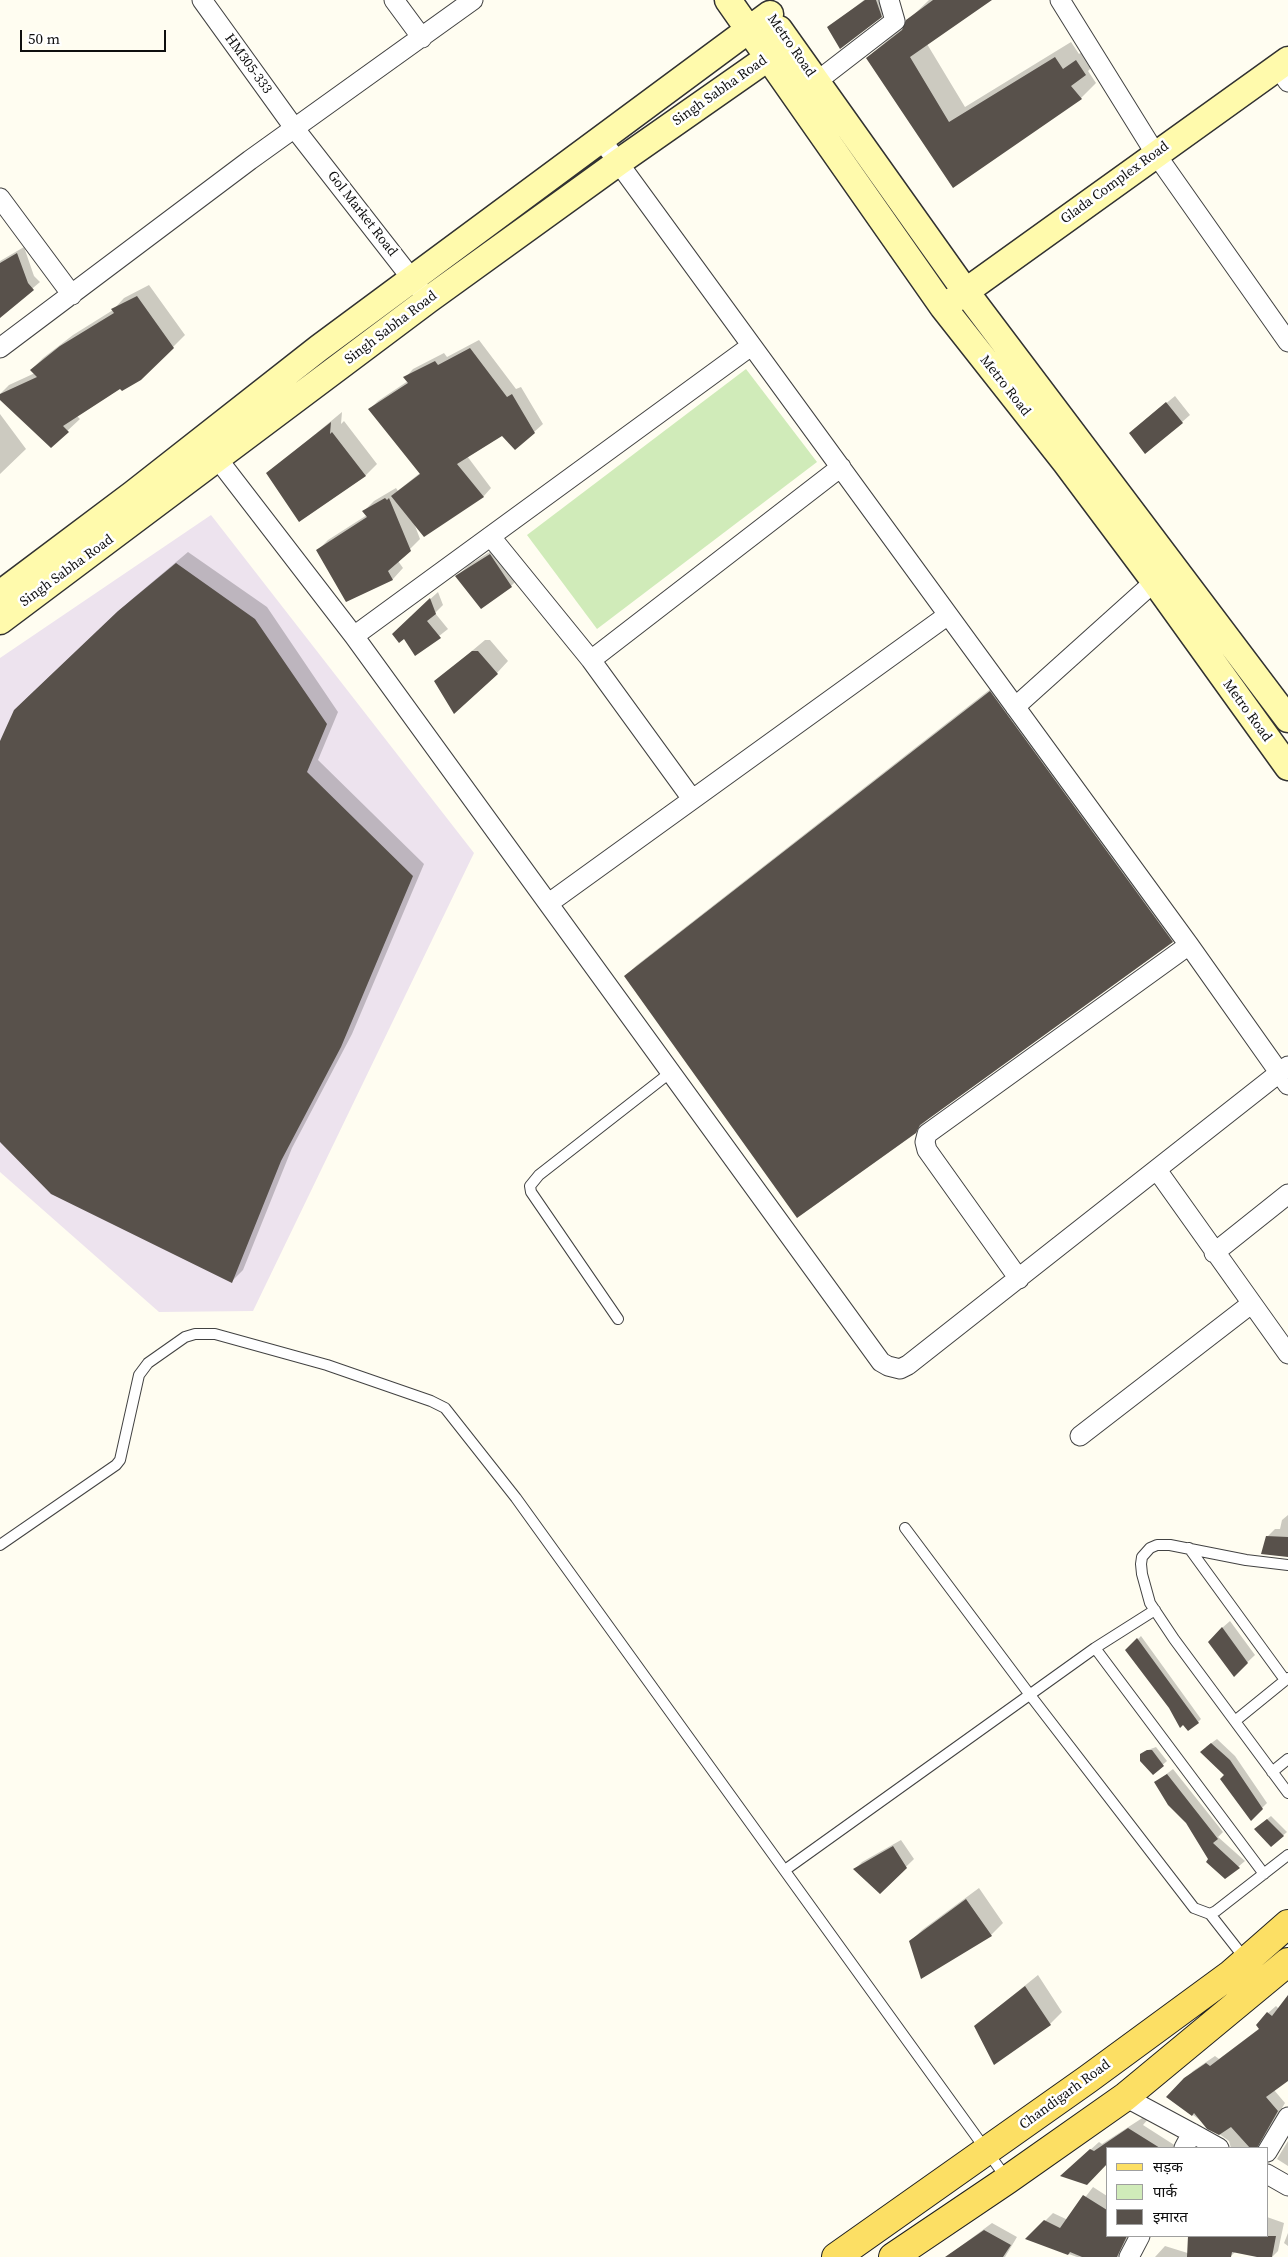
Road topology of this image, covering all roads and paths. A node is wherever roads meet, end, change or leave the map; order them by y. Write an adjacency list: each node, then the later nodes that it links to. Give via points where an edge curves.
1 (202, 0): 13 (street, HM305-333)
2 (394, 0): 9 (street)
3 (473, 0): 9 (street)
4 (728, 0): 8 (street, Metro Road)
5 (889, 0): 12 (street, via 895,21)
6 (1060, 0): 15 (street)
7 (764, 7): 8 (street, Singh Sabha Road); 10 (street, Metro Road)
8 (748, 29): 10 (street, Metro Road); 14 (street, Singh Sabha Road)
9 (422, 38): 13 (street)
10 (778, 50): 12 (street, Metro Road); 16 (street, Singh Sabha Road); 22 (street, Metro Road)
11 (1285, 70): 15 (street, Glada Complex Road)
12 (816, 82): 19 (street, Metro Road)
13 (295, 129): 18 (street, Gol Market Road); 20 (street)
14 (601, 139): 16 (street); 18 (street, Singh Sabha Road)
15 (1156, 153): 19 (street, Glada Complex Road); 23 (street)
16 (619, 162): 21 (street, Singh Sabha Road); 24 (street)
17 (0, 198): 20 (street)
18 (412, 279): 21 (street, Gol Market Road); 26 (street, Singh Sabha Road, via 319,348)
19 (966, 292): 22 (street, Glada Complex Road); 29 (street, Metro Road)
20 (72, 295): 25 (street)
21 (428, 300): 26 (street, Singh Sabha Road)
22 (943, 307): 29 (street, Metro Road, via 1066,463)
23 (1288, 342)
24 (752, 346): 27 (street); 28 (street)
25 (0, 348)
26 (210, 449): 30 (street, Singh Sabha Road); 32 (street, Singh Sabha Road); 33 (street)
27 (841, 467): 31 (street); 34 (street)
28 (491, 536): 33 (street); 34 (street)
29 (1164, 574): 35 (street); 36 (street, Metro Road); 37 (street, Metro Road)
30 (0, 594)
31 (948, 615): 35 (street); 38 (street)
32 (0, 621)
33 (354, 636): 39 (street)
34 (591, 660): 38 (street)
35 (1015, 707): 40 (street)
36 (1288, 719)
37 (1288, 768)
38 (692, 799): 39 (street)
39 (549, 903): 41 (street)
40 (1189, 945): 42 (street); 46 (street, via 927,1134 924,1142 927,1150)
41 (671, 1072): 46 (street, via 888,1366 900,1369 908,1365); 48 (lane, via 539,1174 530,1186)
42 (1285, 1075): 43 (street)
43 (1157, 1170): 45 (street); 46 (street)
44 (1288, 1194): 45 (street)
45 (1214, 1253): 47 (street)
46 (1019, 1279)
47 (1251, 1304): 49 (street); 50 (street)
48 (618, 1319)
49 (1288, 1354)
50 (1080, 1436)
51 (905, 1528): 58 (lane)
52 (0, 1545): 64 (lane, via 116,1465 120,1460 136,1383 142,1369 185,1337 215,1334 327,1365 431,1401 450,1413 516,1498)
53 (1189, 1548): 54 (lane); 55 (lane, via 1157,1545 1142,1557 1142,1574); 57 (lane)
54 (1288, 1565)
55 (1155, 1610): 56 (lane); 59 (lane)
56 (1095, 1648): 58 (lane); 65 (lane)
57 (1287, 1679): 59 (lane)
58 (1030, 1695): 64 (lane); 66 (lane, via 1194,1908)
59 (1235, 1721): 61 (lane)
60 (1288, 1759): 61 (lane)
61 (1272, 1772): 62 (lane)
62 (1288, 1792)
63 (1288, 1855): 65 (lane)
64 (785, 1870): 74 (lane)
65 (1264, 1874): 66 (lane)
66 (1210, 1914): 68 (lane)
67 (1288, 1924): 68 (main road, Chandigarh Road)
68 (1246, 1961): 74 (main road, Chandigarh Road)
69 (1288, 1962): 70 (main road)
70 (1125, 2096): 72 (street); 77 (main road)
71 (1288, 2117): 75 (street)
72 (1188, 2141): 73 (street)
73 (1215, 2147)
74 (987, 2150): 77 (lane); 80 (main road, Chandigarh Road)
75 (1268, 2150)
76 (1268, 2175): 78 (street)
77 (1007, 2180): 81 (main road)
78 (1288, 2186)
79 (1139, 2237): 82 (street)
80 (836, 2257)
81 (894, 2257)
82 (1129, 2257)

